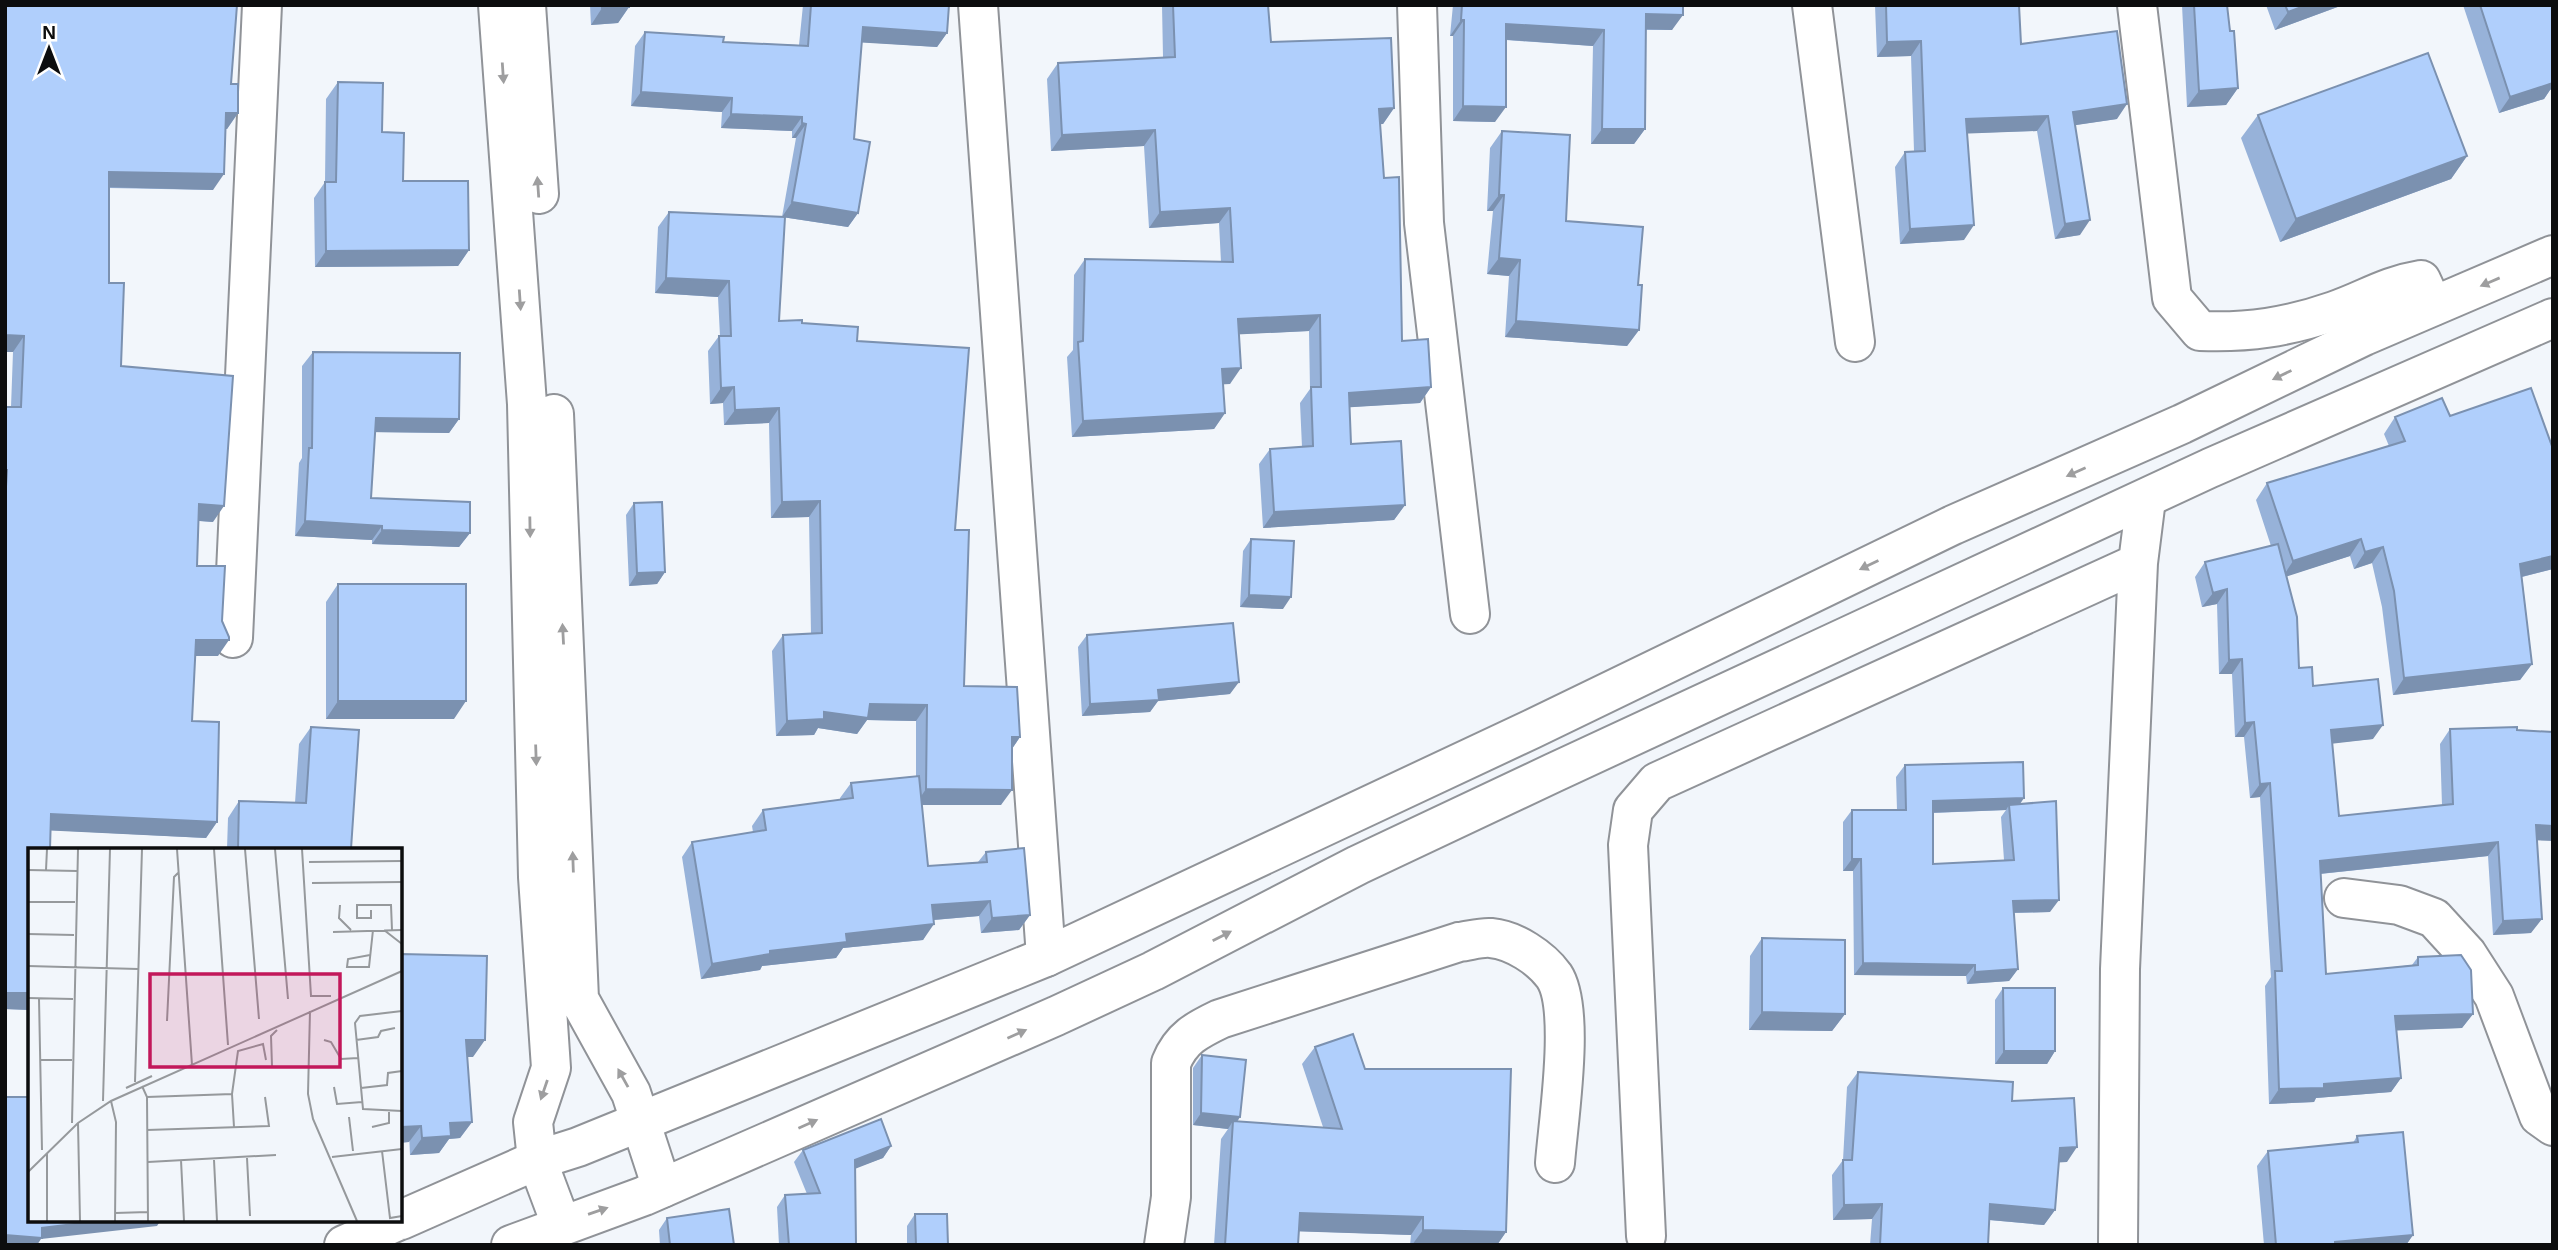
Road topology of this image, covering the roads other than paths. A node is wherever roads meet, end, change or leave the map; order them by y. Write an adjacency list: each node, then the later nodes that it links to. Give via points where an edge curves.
1 (262, 5): 15 (street)
2 (498, 5): 16 (street, one-way to 16)
3 (526, 5): 16 (street, one-way to 3, via 553,401)
4 (978, 5): 18 (street)
5 (1417, 5): 14 (street, via 1424,223)
6 (1812, 5): 11 (street)
7 (2137, 5): 9 (street, via 2172,298 2200,331 2244,333 2301,322 2337,311 2393,284 2421,280)
8 (2553, 256): 9 (street, one-way to 9)
9 (2434, 306): 18 (street, one-way to 18, via 1952,525)
10 (2553, 318): 12 (street)
11 (1854, 342)
12 (2146, 499): 13 (street); 23 (street, one-way to 12, via 1153,971 1370,859)
13 (2138, 563): 27 (street, via 1657,782 1633,810 1628,845); 31 (street, via 2120,969)
14 (1470, 614)
15 (233, 638)
16 (551, 714): 19 (street, one-way to 16, via 579,999); 21 (street, one-way to 21, via 538,877 551,1068 533,1122)
17 (2344, 898): 20 (street, via 2399,905 2434,918 2467,954 2494,996 2539,1115)
18 (1046, 957): 19 (street)
19 (642, 1119): 21 (street); 23 (street)
20 (2553, 1126)
21 (537, 1160): 24 (street); 26 (street)
22 (1555, 1163): 30 (street, via 1564,1016 1555,977 1526,950 1492,938 1459,942 1220,1019 1190,1034 1171,1063 1171,1197)
23 (662, 1188): 26 (street, one-way to 23)
24 (402, 1219)
25 (396, 1222): 28 (street)
26 (561, 1224): 29 (street)
27 (1646, 1236)
28 (344, 1245)
29 (511, 1245)
30 (1164, 1245)
31 (2118, 1245)

